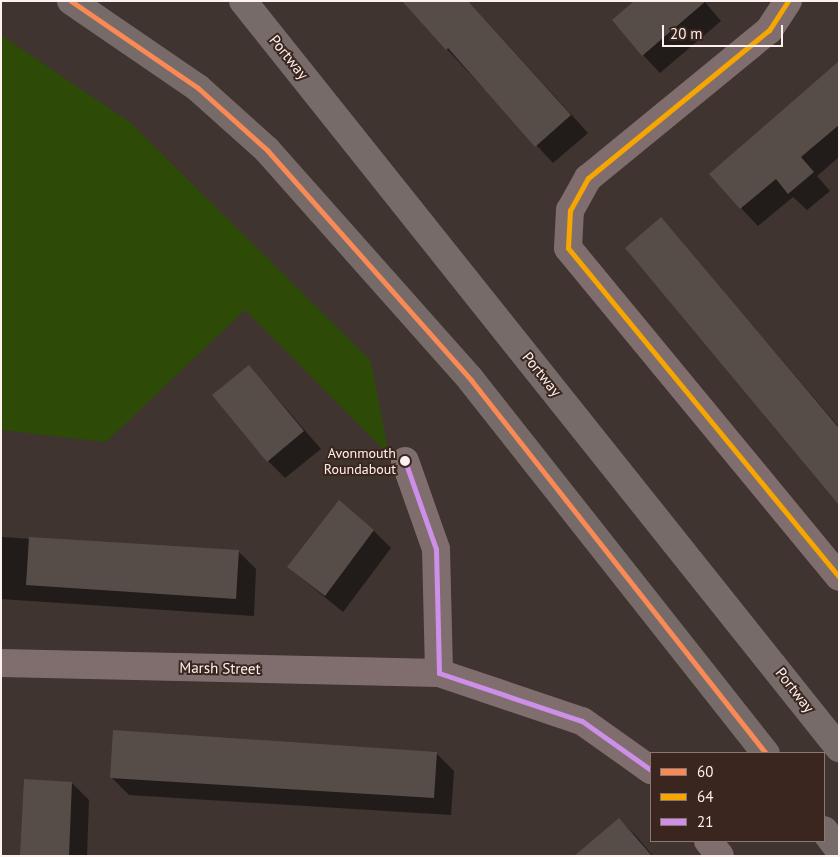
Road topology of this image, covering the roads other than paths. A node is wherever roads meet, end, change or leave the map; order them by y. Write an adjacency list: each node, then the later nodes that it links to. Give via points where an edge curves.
1 (71, 1): 9 (highway, via 198,88 267,150 471,380)
2 (243, 1): 8 (highway, Portway)
3 (788, 1): 5 (street, via 769,30 588,178 570,210 568,248)
4 (405, 461): 7 (street, via 436,549)
5 (837, 573)
6 (1, 663): 7 (street, Marsh Street)
7 (439, 673): 10 (street, via 582,721)
8 (839, 748)
9 (765, 752)
10 (650, 769)
11 (825, 831): 13 (highway)
12 (709, 842): 14 (street)
13 (839, 850)
14 (720, 856)

